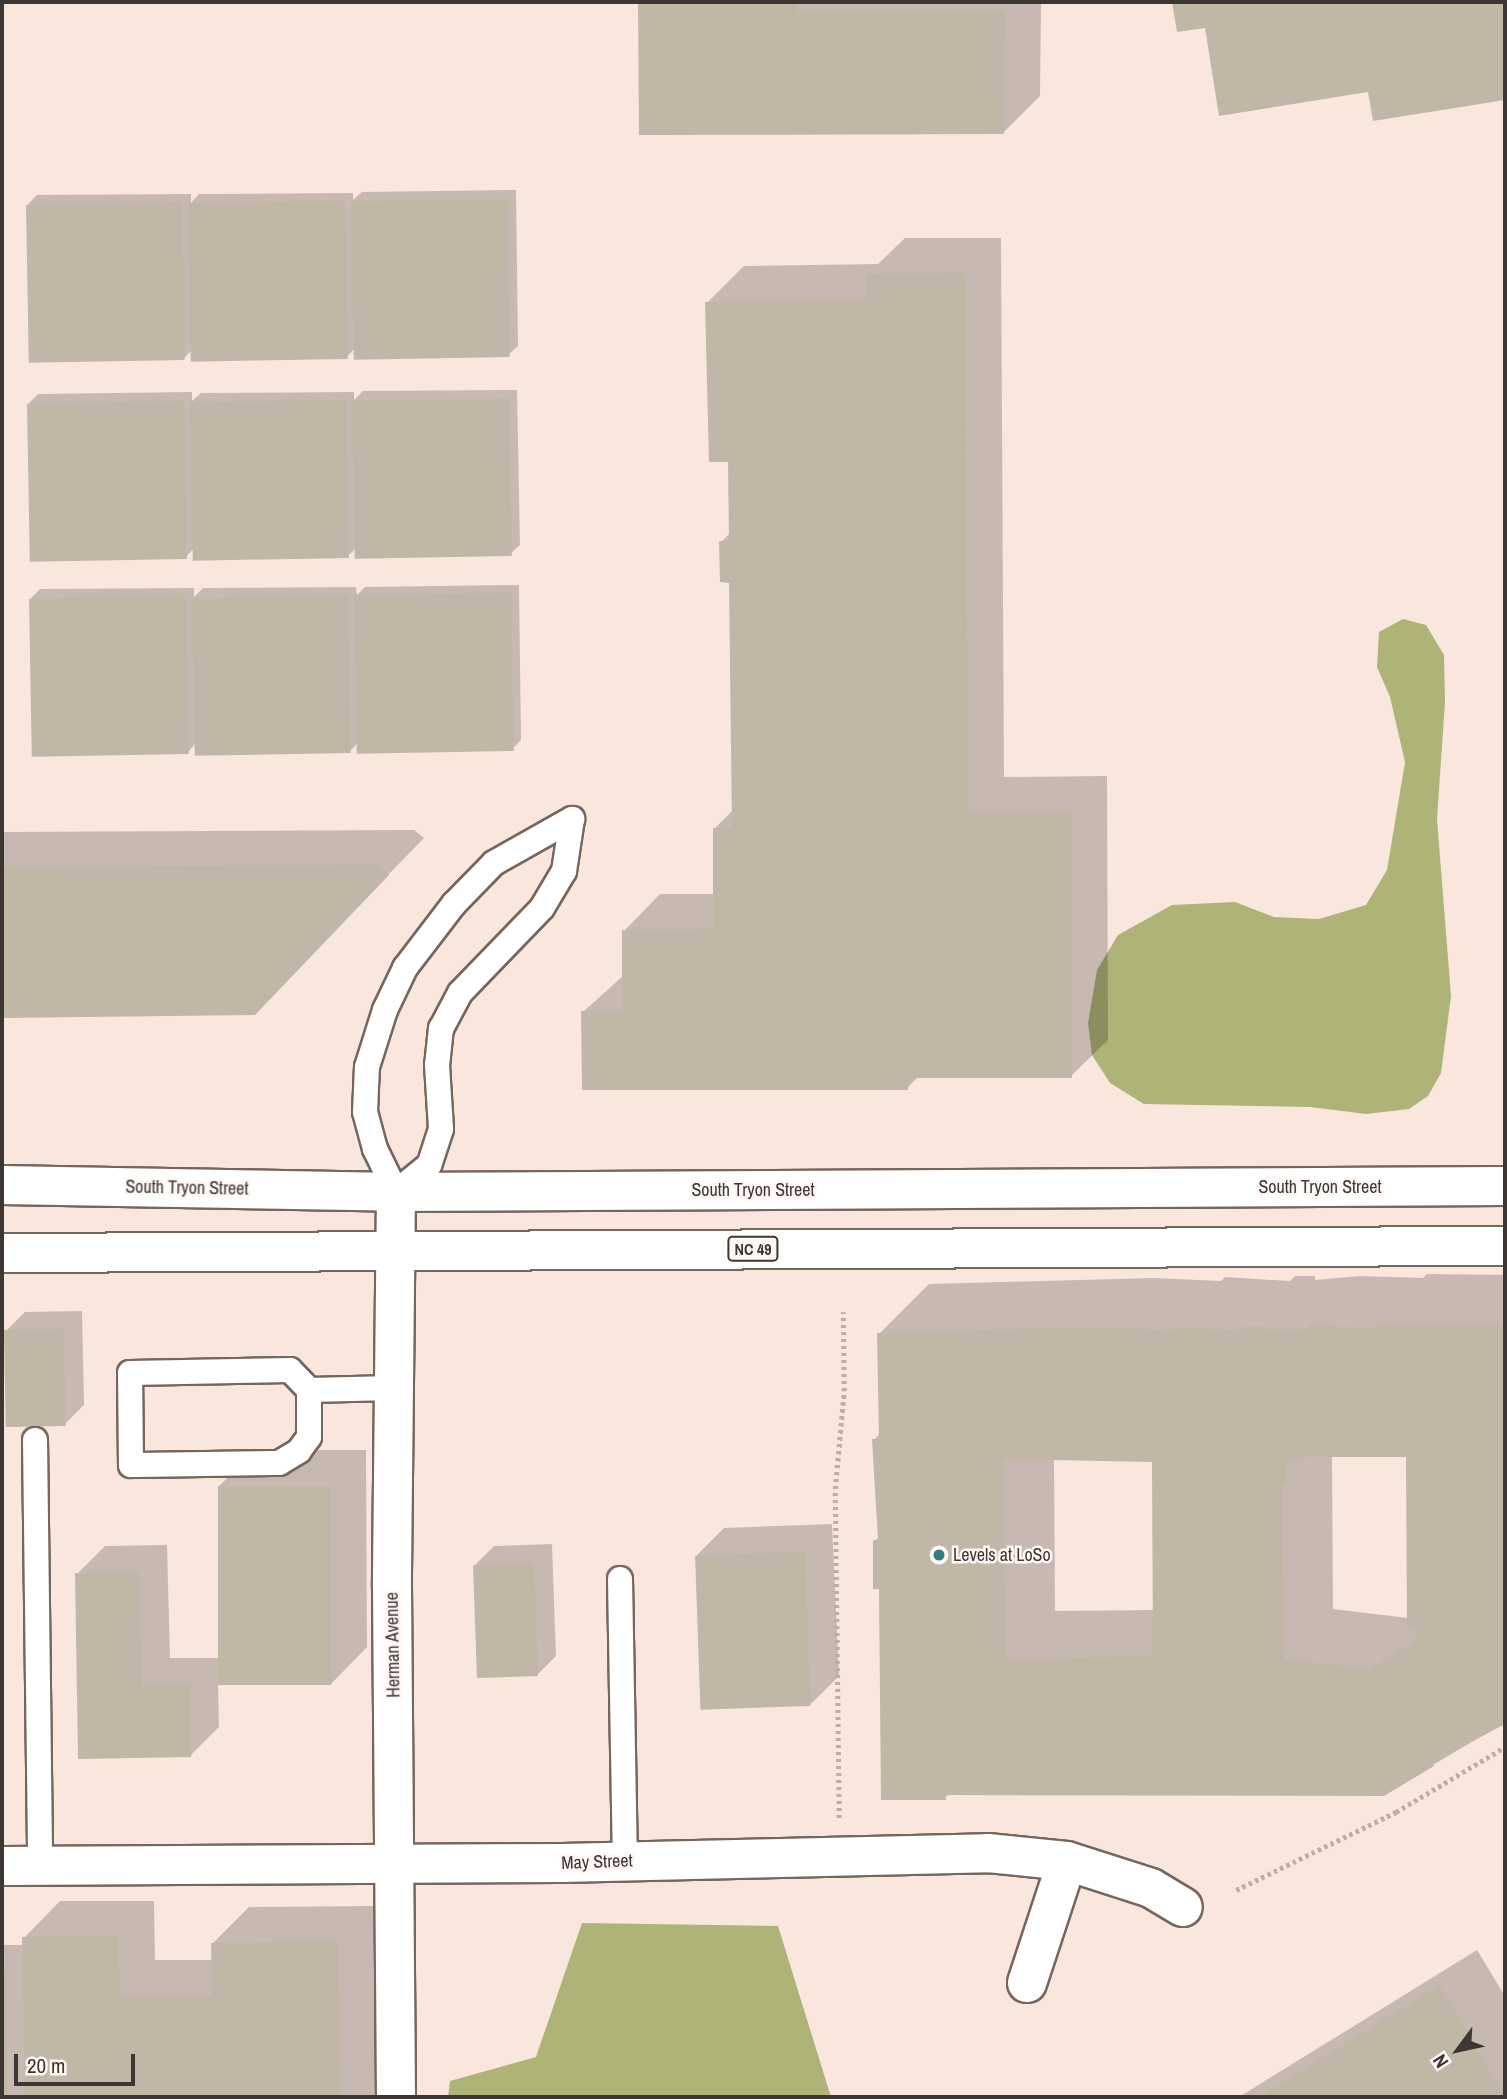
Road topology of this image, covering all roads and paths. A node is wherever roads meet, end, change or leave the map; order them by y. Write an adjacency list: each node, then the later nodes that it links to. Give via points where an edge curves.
1 (2, 1185): 3 (main road, South Tryon Street)
2 (1505, 1186): 3 (main road, South Tryon Street)
3 (396, 1192): 3 (lane, via 429,1165 440,1129 437,1065 441,1028 460,993 542,908 564,871 572,820 494,863 454,904 405,968 385,1010 367,1067 365,1112 375,1149); 5 (main road, Herman Avenue)
4 (1505, 1246): 5 (main road, NC 49)
5 (396, 1251): 6 (main road, NC 49); 8 (main road, Herman Avenue)
6 (2, 1253)
7 (844, 1312): 13 (path, via 844,1391 835,1489)
8 (394, 1388): 9 (lane); 16 (main road, Herman Avenue)
9 (309, 1390): 9 (lane, via 290,1370 130,1373 131,1465 279,1463 299,1451 309,1437)
10 (35, 1440): 18 (lane)
11 (620, 1578): 14 (lane)
12 (1505, 1747): 19 (path, via 1396,1812)
13 (840, 1856): 14 (main road, May Street); 15 (main road, May Street, via 988,1853)
14 (625, 1861): 16 (main road, May Street)
15 (1067, 1861): 20 (main road, May Street, via 1152,1888); 21 (main road)
16 (395, 1864): 18 (main road, May Street); 22 (main road, Herman Avenue)
17 (2, 1866): 18 (main road, May Street)
18 (40, 1866)
19 (1236, 1890)
20 (1183, 1907)
21 (1027, 1983)
22 (396, 2097)

